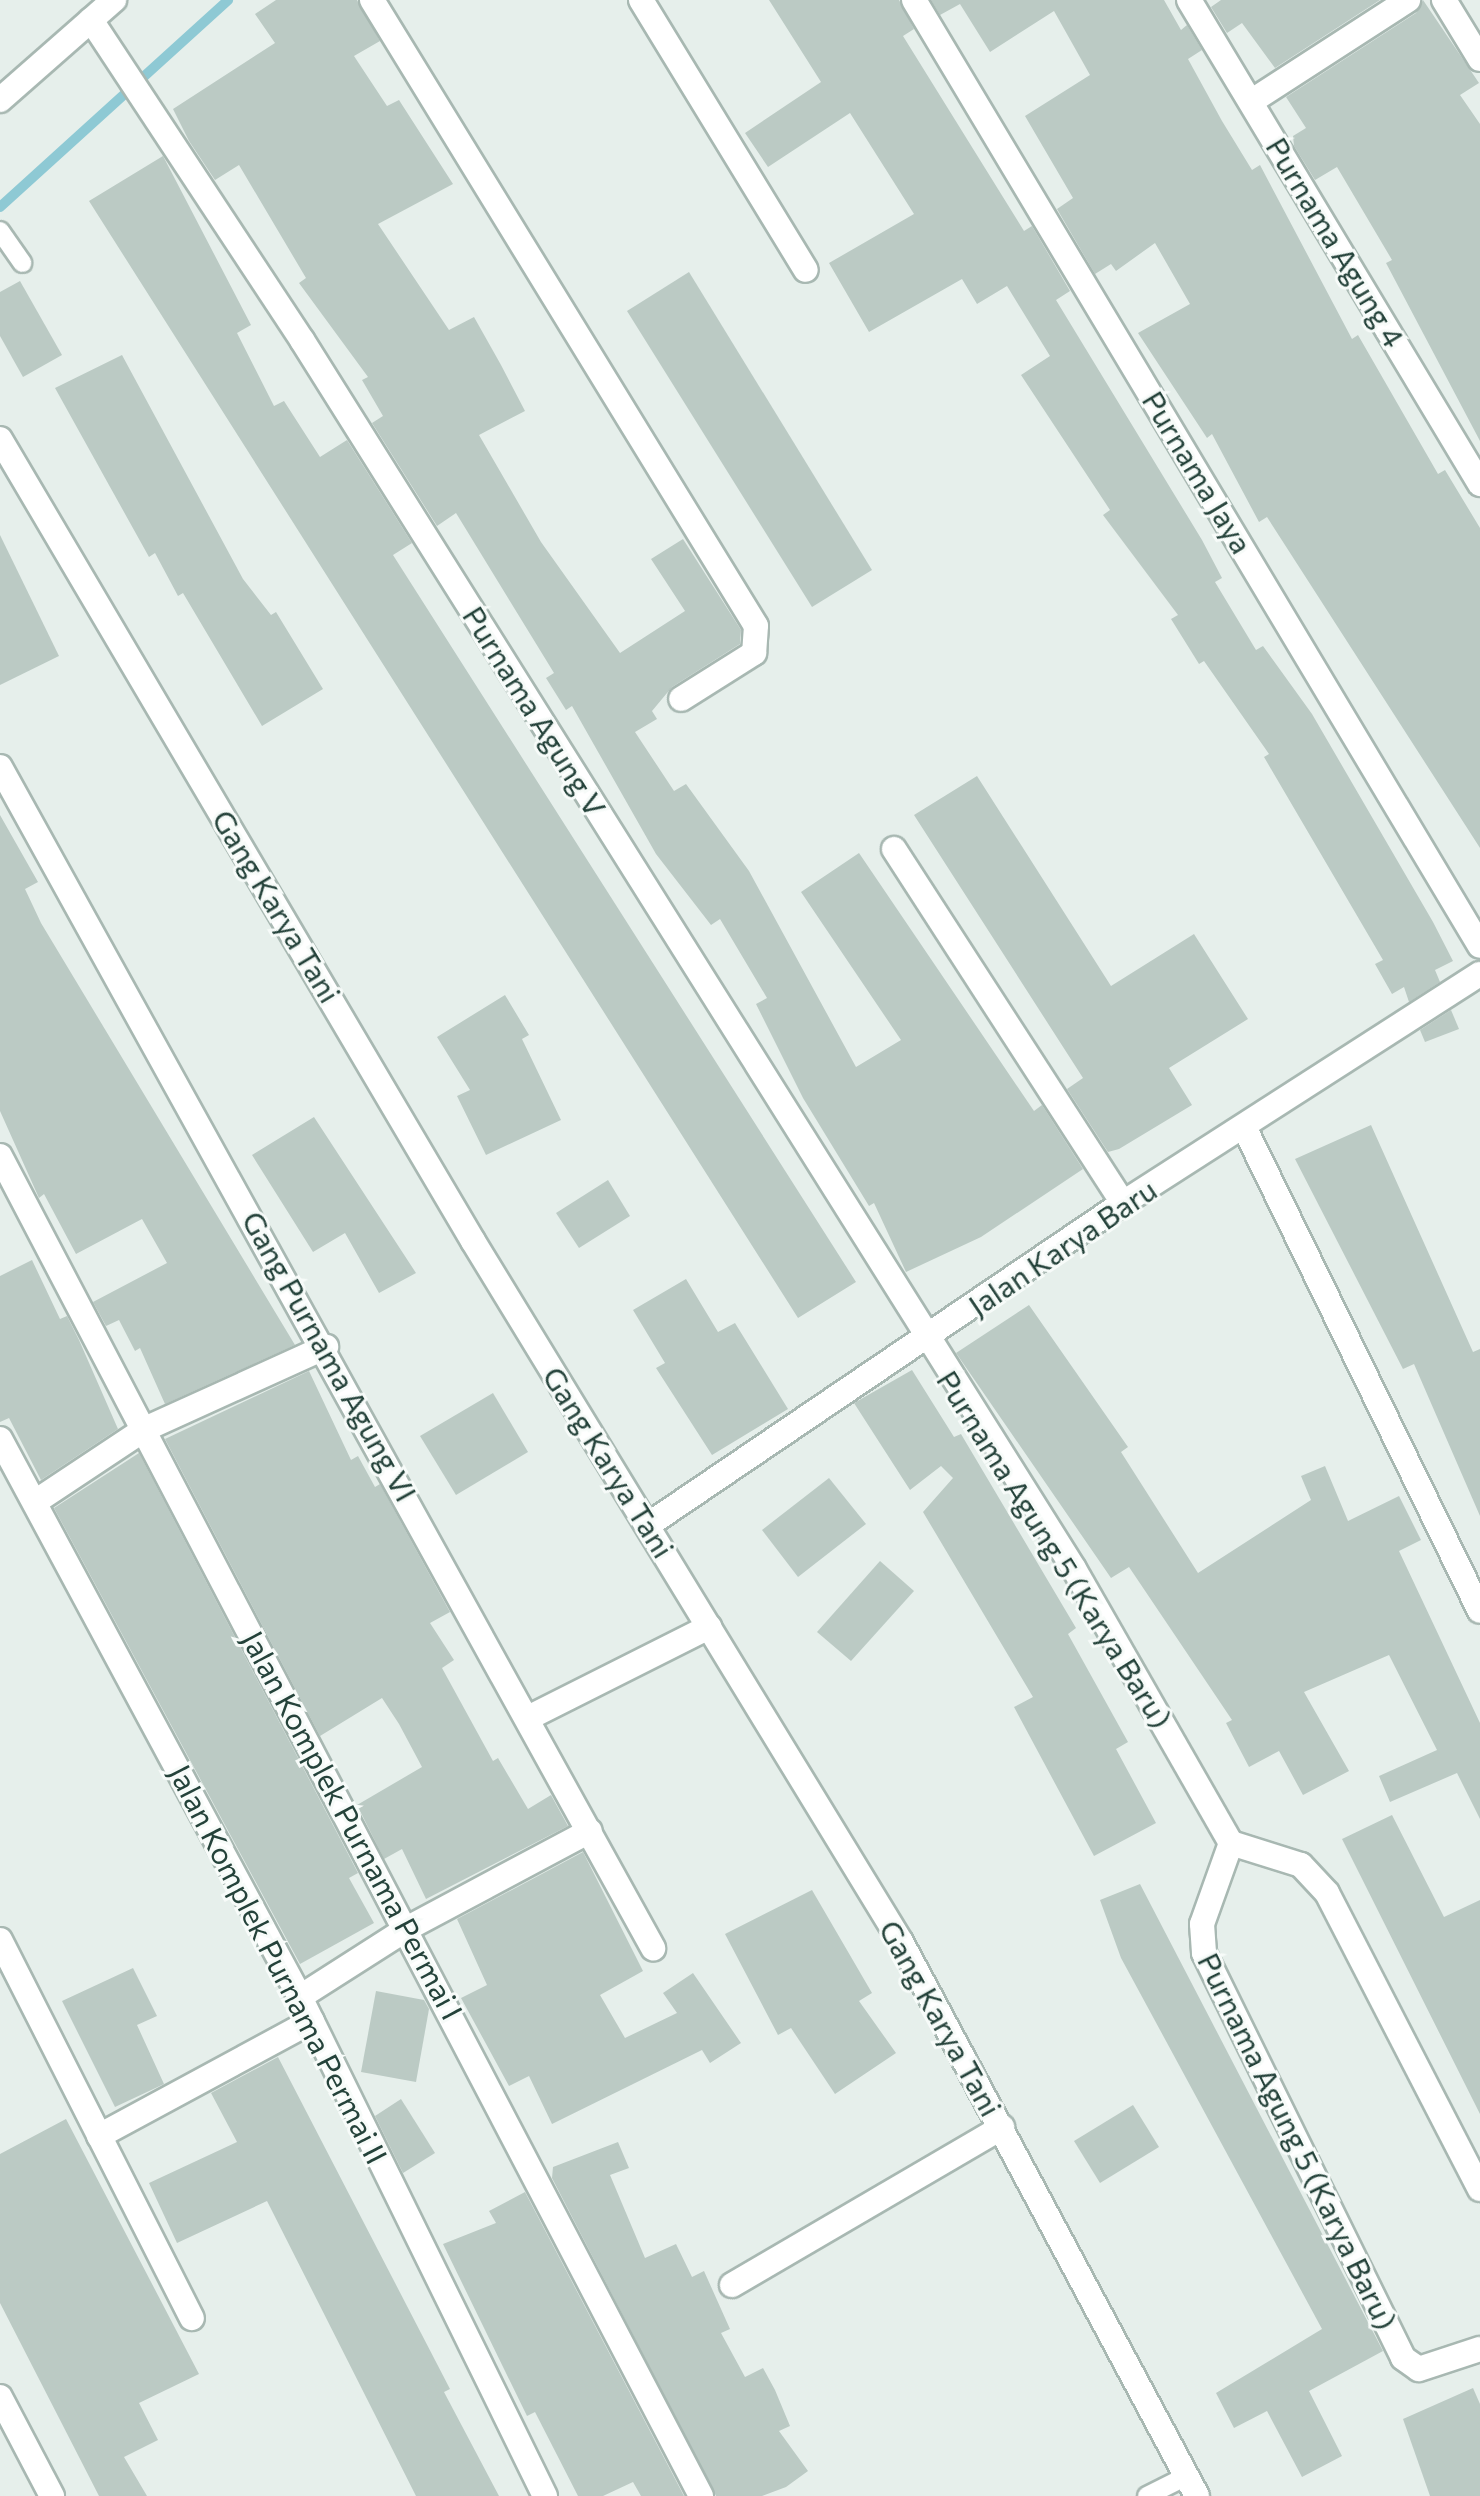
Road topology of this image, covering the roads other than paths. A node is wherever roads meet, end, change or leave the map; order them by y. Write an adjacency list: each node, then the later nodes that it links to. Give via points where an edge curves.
1 (114, 0): 8 (street)
2 (372, 0): 17 (street, via 756,626 754,653)
3 (641, 0): 14 (street)
4 (914, 0): 20 (street, Purnama Jaya)
5 (1189, 0): 11 (street, Purnama Agung 4)
6 (1408, 0): 11 (street)
7 (1444, 0): 9 (street)
8 (91, 20): 10 (street); 25 (street, Purnama Agung V, via 319,367)
9 (1480, 59)
10 (0, 100)
11 (1252, 101): 16 (street, Purnama Agung 4)
12 (0, 231): 13 (lane)
13 (22, 263)
14 (806, 270)
15 (0, 439): 30 (street, Gang Karya Tani)
16 (1480, 484)
17 (681, 699)
18 (0, 767): 26 (street, Gang Purnama Agung VI)
19 (894, 849): 24 (street)
20 (1480, 946)
21 (1480, 974): 22 (street, Jalan Karya Baru)
22 (1244, 1127): 24 (street, Jalan Karya Baru); 31 (street)
23 (0, 1156): 27 (street, Jalan Komplek Purnama Permai I)
24 (1123, 1203): 25 (street, Jalan Karya Baru)
25 (925, 1339): 30 (street, Jalan Karya Baru); 35 (street, Purnama Agung 5 (Karya Baru), via 1074,1569)
26 (326, 1347): 27 (street); 33 (street, Gang Purnama Agung VI)
27 (145, 1429): 29 (street); 36 (street, Jalan Komplek Purnama Permai I)
28 (0, 1439): 29 (street, Jalan Komplek Purnama Permai II)
29 (35, 1502): 39 (street, Jalan Komplek Purnama Permai II)
30 (648, 1525): 32 (street, Gang Karya Tani)
31 (1480, 1611)
32 (709, 1627): 33 (street); 41 (street, Gang Karya Tani, via 901,1942)
33 (528, 1718): 34 (street, Gang Purnama Agung VI)
34 (590, 1831): 36 (street); 38 (street, Gang Purnama Agung VI)
35 (1231, 1843): 43 (street, via 1301,1865 1316,1877); 46 (street, Purnama Agung 5 (Karya Baru), via 1202,1924 1204,1953 1403,2358 1419,2369)
36 (408, 1928): 39 (street); 51 (street, Jalan Komplek Purnama Permai I)
37 (0, 1940): 42 (street)
38 (653, 1948)
39 (300, 1997): 40 (street, Jalan Komplek Purnama Permai II)
40 (312, 2021): 42 (street); 50 (street, Jalan Komplek Purnama Permai II)
41 (1002, 2127): 44 (street); 48 (street, Gang Karya Tani)
42 (99, 2136): 45 (street)
43 (1480, 2189)
44 (732, 2285)
45 (192, 2318)
46 (1480, 2349)
47 (0, 2397): 49 (street)
48 (1192, 2486): 52 (lane)
49 (52, 2496)
50 (545, 2496)
51 (701, 2496)
52 (1147, 2496)

